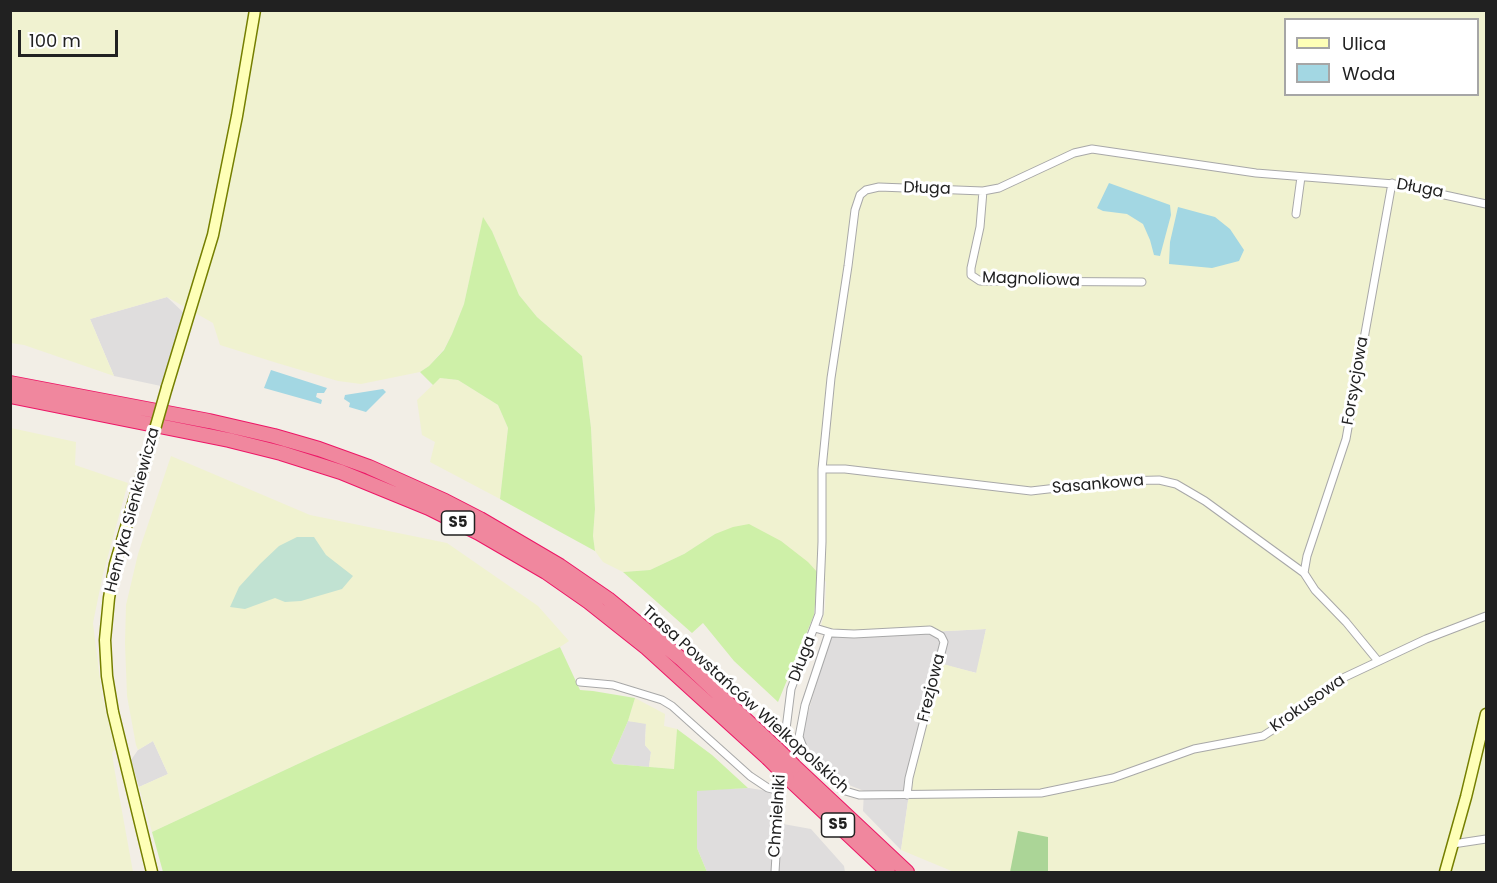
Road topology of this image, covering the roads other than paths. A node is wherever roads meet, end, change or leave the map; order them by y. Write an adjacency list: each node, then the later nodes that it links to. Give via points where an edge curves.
1 (255, 10): 25 (street, Henryka Sienkiewicza, bridge, via 218,209 115,564 109,598 107,676)
2 (1301, 177): 3 (street, Długa); 4 (street, Długa, via 1092,149); 6 (street)
3 (1392, 183): 5 (street, Długa); 11 (street, Forsycjowa, via 1346,439)
4 (983, 191): 7 (street, Magnoliowa, via 971,267 971,275 980,281); 10 (street, Długa, via 879,187 860,195 831,378)
5 (1486, 204)
6 (1296, 214)
7 (1142, 282)
8 (10, 383): 19 (highway, Trasa Powstańców Wielkopolskich / S5, via 274,436 369,467 445,501 560,566 608,599 680,658)
9 (10, 396): 19 (highway, Trasa Powstańców Wielkopolskich / S5, via 281,453 341,472 429,508 546,572 589,602)
10 (822, 469): 11 (street, Sasankowa, via 1031,491 1117,481 1168,482 1199,497); 13 (street, Długa, via 821,592)
11 (1304, 573): 15 (street, Sasankowa)
12 (1486, 616): 15 (street, Krokusowa)
13 (814, 628): 14 (street, Frezjowa); 17 (street, Długa)
14 (829, 633): 22 (street, Krokusowa, via 799,737 806,755 842,790 859,795); 22 (street, Frezjowa, via 930,630 944,642)
15 (1378, 661): 22 (street, Krokusowa, via 1345,677 1263,735 1194,749 1113,778 1053,791)
16 (580, 682): 21 (street, via 613,685 662,700 750,776)
17 (791, 689): 21 (street, Chmielniki)
18 (1486, 714): 24 (street)
19 (772, 753): 20 (highway, Trasa Powstańców Wielkopolskich / S5, bridge)
20 (791, 771): 27 (highway, Trasa Powstańców Wielkopolskich / S5); 28 (highway, Trasa Powstańców Wielkopolskich / S5)
21 (780, 791): 26 (street, Chmielniki)
22 (907, 795)
23 (1486, 840): 24 (street)
24 (1454, 844): 29 (street)
25 (152, 873)
26 (775, 873)
27 (888, 873)
28 (907, 873)
29 (1445, 873)

